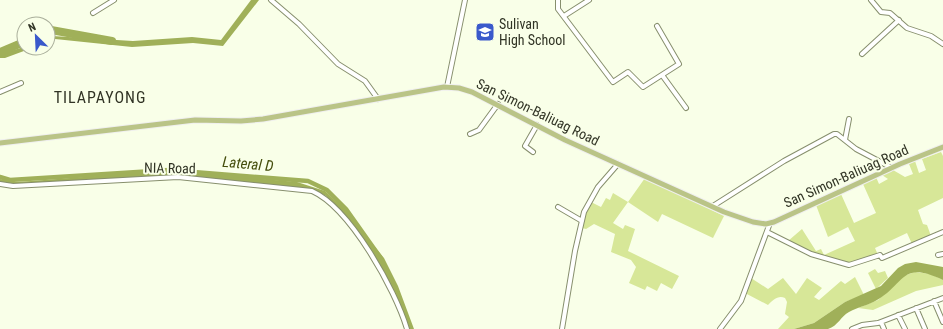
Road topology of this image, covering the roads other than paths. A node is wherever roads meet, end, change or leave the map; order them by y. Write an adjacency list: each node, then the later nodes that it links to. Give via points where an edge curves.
1 (114, 0): 9 (street)
2 (271, 0): 8 (street)
3 (280, 0): 8 (street)
4 (466, 0): 17 (street)
5 (558, 0): 10 (street, via 558,9)
6 (589, 0): 10 (street)
7 (871, 0): 11 (street, via 881,12 890,13)
8 (277, 5): 19 (street, via 338,64 364,81)
9 (93, 13)
10 (564, 16): 15 (street, via 613,82 628,72 643,87)
11 (899, 20): 13 (street, via 910,29 931,36); 14 (street)
12 (657, 26): 15 (street, via 679,64)
13 (943, 44)
14 (862, 54)
15 (662, 75): 21 (street)
16 (21, 83): 18 (street)
17 (447, 87): 19 (main road, San Simon-Baliuag Road); 20 (main road, San Simon-Baliuag Road, via 472,92)
18 (0, 92)
19 (378, 98): 26 (main road, San Simon-Baliuag Road, via 263,119 195,120)
20 (498, 104): 23 (main road, San Simon-Baliuag Road); 24 (street, via 479,130)
21 (686, 108)
22 (849, 119): 25 (street)
23 (537, 125): 28 (street, via 524,146); 29 (main road, San Simon-Baliuag Road)
24 (470, 134)
25 (845, 140): 30 (street, via 856,149); 32 (street, via 836,134 830,135)
26 (0, 143)
27 (943, 147): 30 (main road, San Simon-Baliuag Road)
28 (534, 152)
29 (618, 164): 32 (main road, San Simon-Baliuag Road); 34 (street, via 596,190)
30 (892, 168): 35 (main road, San Simon-Baliuag Road)
31 (0, 184): 47 (street, NIA Road, via 14,186 178,177 312,191 334,206 374,258)
32 (713, 206): 35 (main road, San Simon-Baliuag Road, via 752,222)
33 (558, 207): 34 (street)
34 (582, 220): 48 (street)
35 (770, 223): 36 (street)
36 (767, 232): 37 (street, via 811,254 849,265 880,255 882,258); 49 (street, via 741,301)
37 (943, 232)
38 (943, 254): 39 (street)
39 (938, 255)
40 (943, 298): 41 (street)
41 (934, 301): 42 (street); 45 (street)
42 (916, 308): 43 (street); 53 (street)
43 (898, 314): 44 (street); 52 (street)
44 (881, 322): 46 (street); 51 (street)
45 (943, 322)
46 (863, 327): 50 (street)
47 (407, 329)
48 (562, 329)
49 (720, 329)
50 (852, 329)
51 (884, 329)
52 (905, 329)
53 (925, 329)

